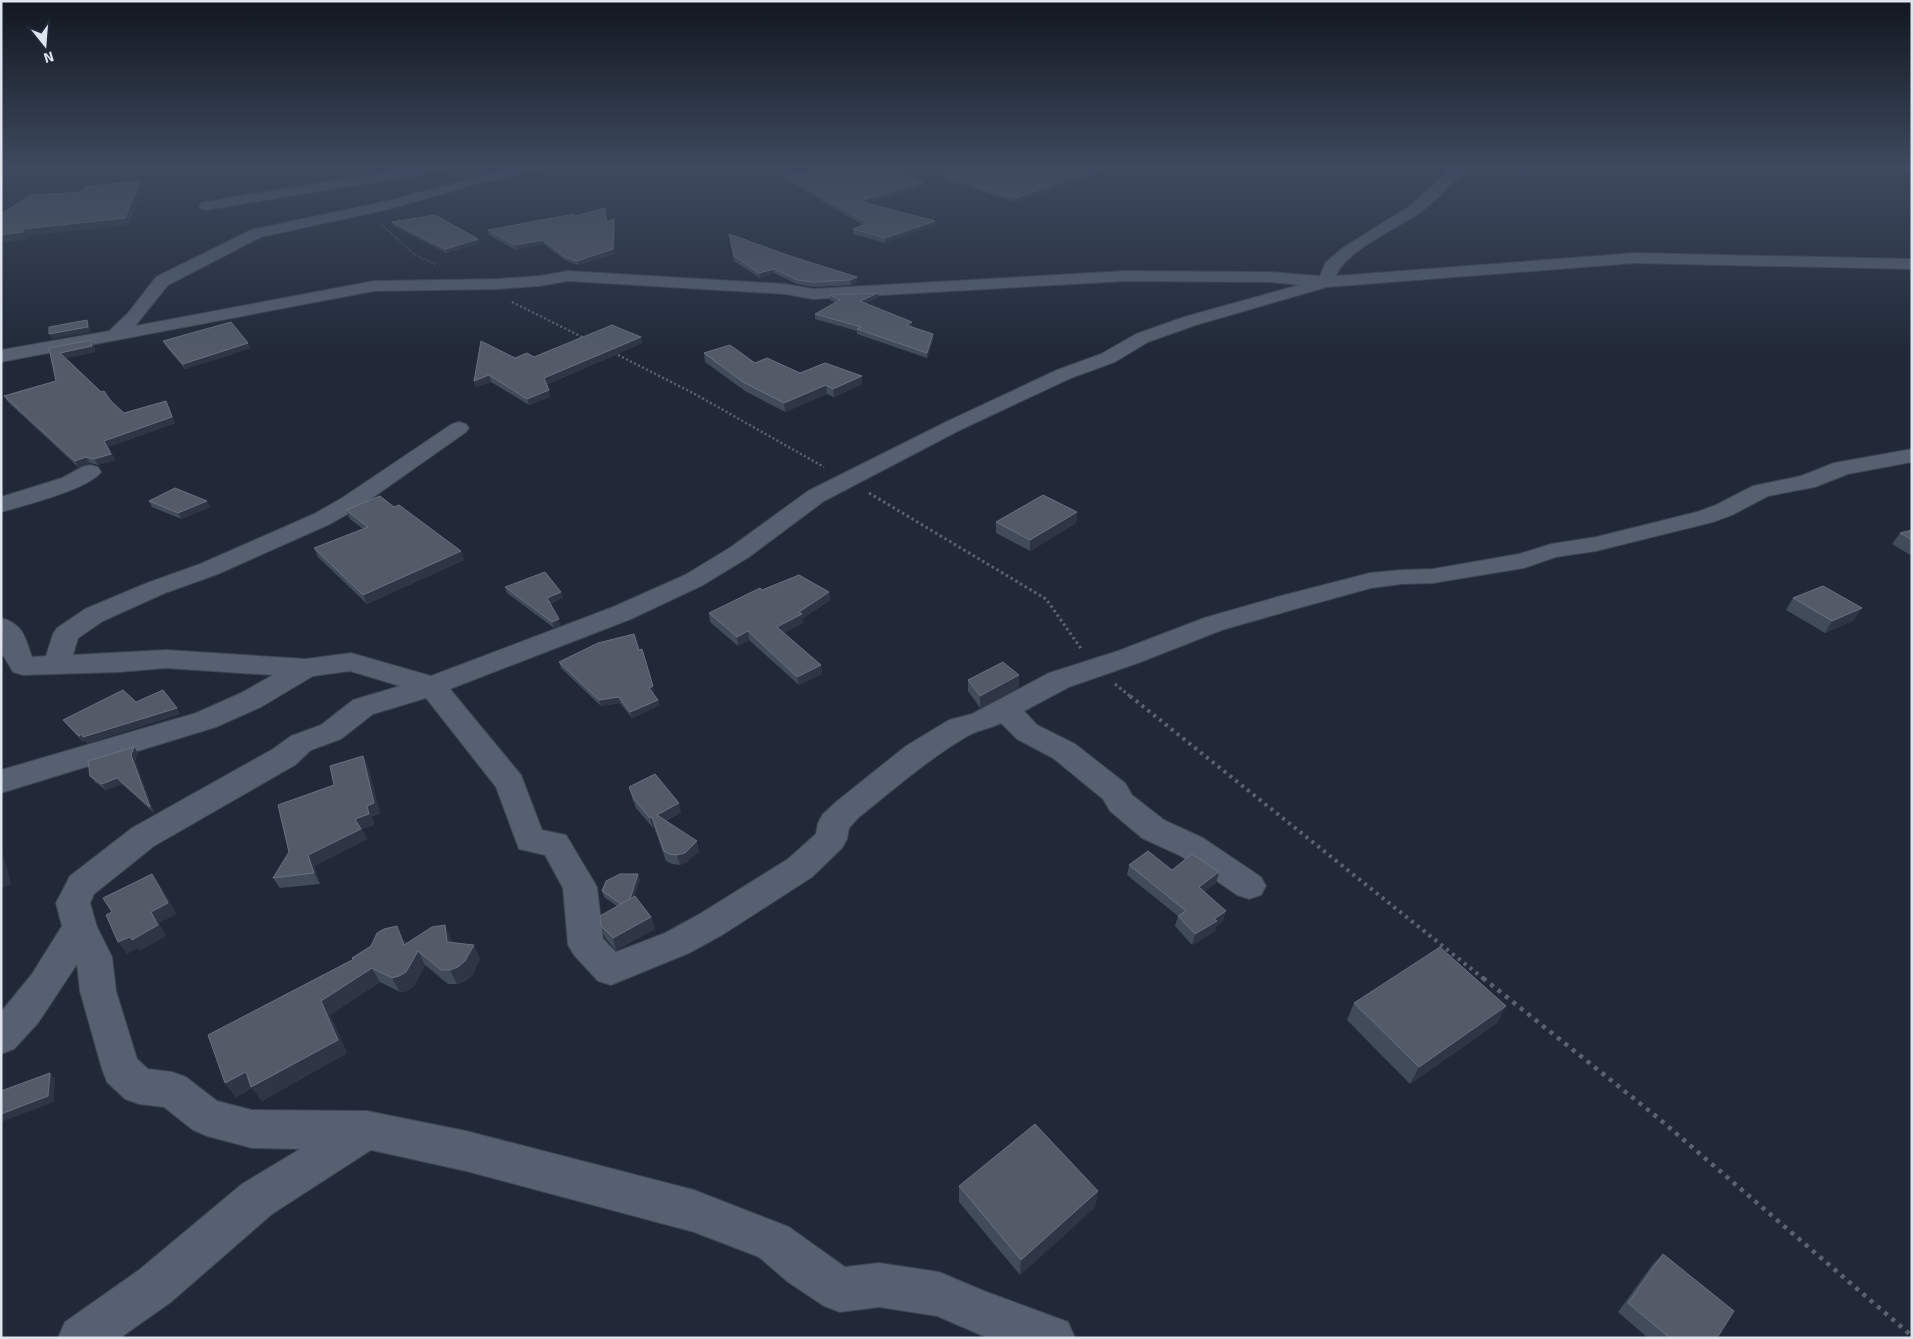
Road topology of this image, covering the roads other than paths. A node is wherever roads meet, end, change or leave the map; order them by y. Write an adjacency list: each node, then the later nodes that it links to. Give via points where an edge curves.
1 (264, 229): 4 (street)
2 (272, 229): 4 (street)
3 (1383, 229): 6 (street, via 1332,265)
4 (256, 233): 7 (street, via 162,281 134,317)
5 (1912, 264): 6 (street, via 1635,258)
6 (1326, 282): 7 (street, via 1270,277 1125,276 813,294 785,289 568,276 498,284 374,286); 16 (street, via 1142,338 1108,358 1064,374 953,426 816,496 740,552 694,580 622,613)
7 (115, 335): 8 (street)
8 (1, 356)
9 (459, 428): 14 (street, via 322,519 94,615 66,634)
10 (1912, 455): 17 (street, via 1842,468 1806,482 1761,491 1705,517 1596,544 1551,551 1524,561 1433,576 1370,581 1286,603 1213,624 1059,680)
11 (90, 472): 12 (street, via 70,483)
12 (1, 505)
13 (5, 638): 14 (street, via 24,666)
14 (57, 665): 15 (street, via 166,659)
15 (306, 668): 16 (street, via 351,662); 18 (street, via 251,700 206,720)
16 (432, 686): 17 (street, via 510,783 530,840 555,844 580,887 586,945 611,970 677,943 800,868 831,839 834,823 847,810 917,754 959,727 980,722); 20 (street, via 363,707 331,732 301,743 284,757 143,837 82,885 73,903)
17 (1005, 709): 19 (street, via 1027,732 1064,750 1114,791 1121,803 1153,829 1192,847)
18 (1, 782)
19 (1249, 886)
20 (80, 927): 21 (street, via 44,988); 22 (street, via 94,957 98,990 121,1069 139,1086 172,1090 207,1117 252,1129)
21 (1, 1037)
22 (367, 1130): 23 (street, via 257,1199 155,1286); 24 (street, via 466,1151 694,1211 774,1242 840,1290 878,1285 938,1294)
23 (81, 1338)
24 (1052, 1338)

